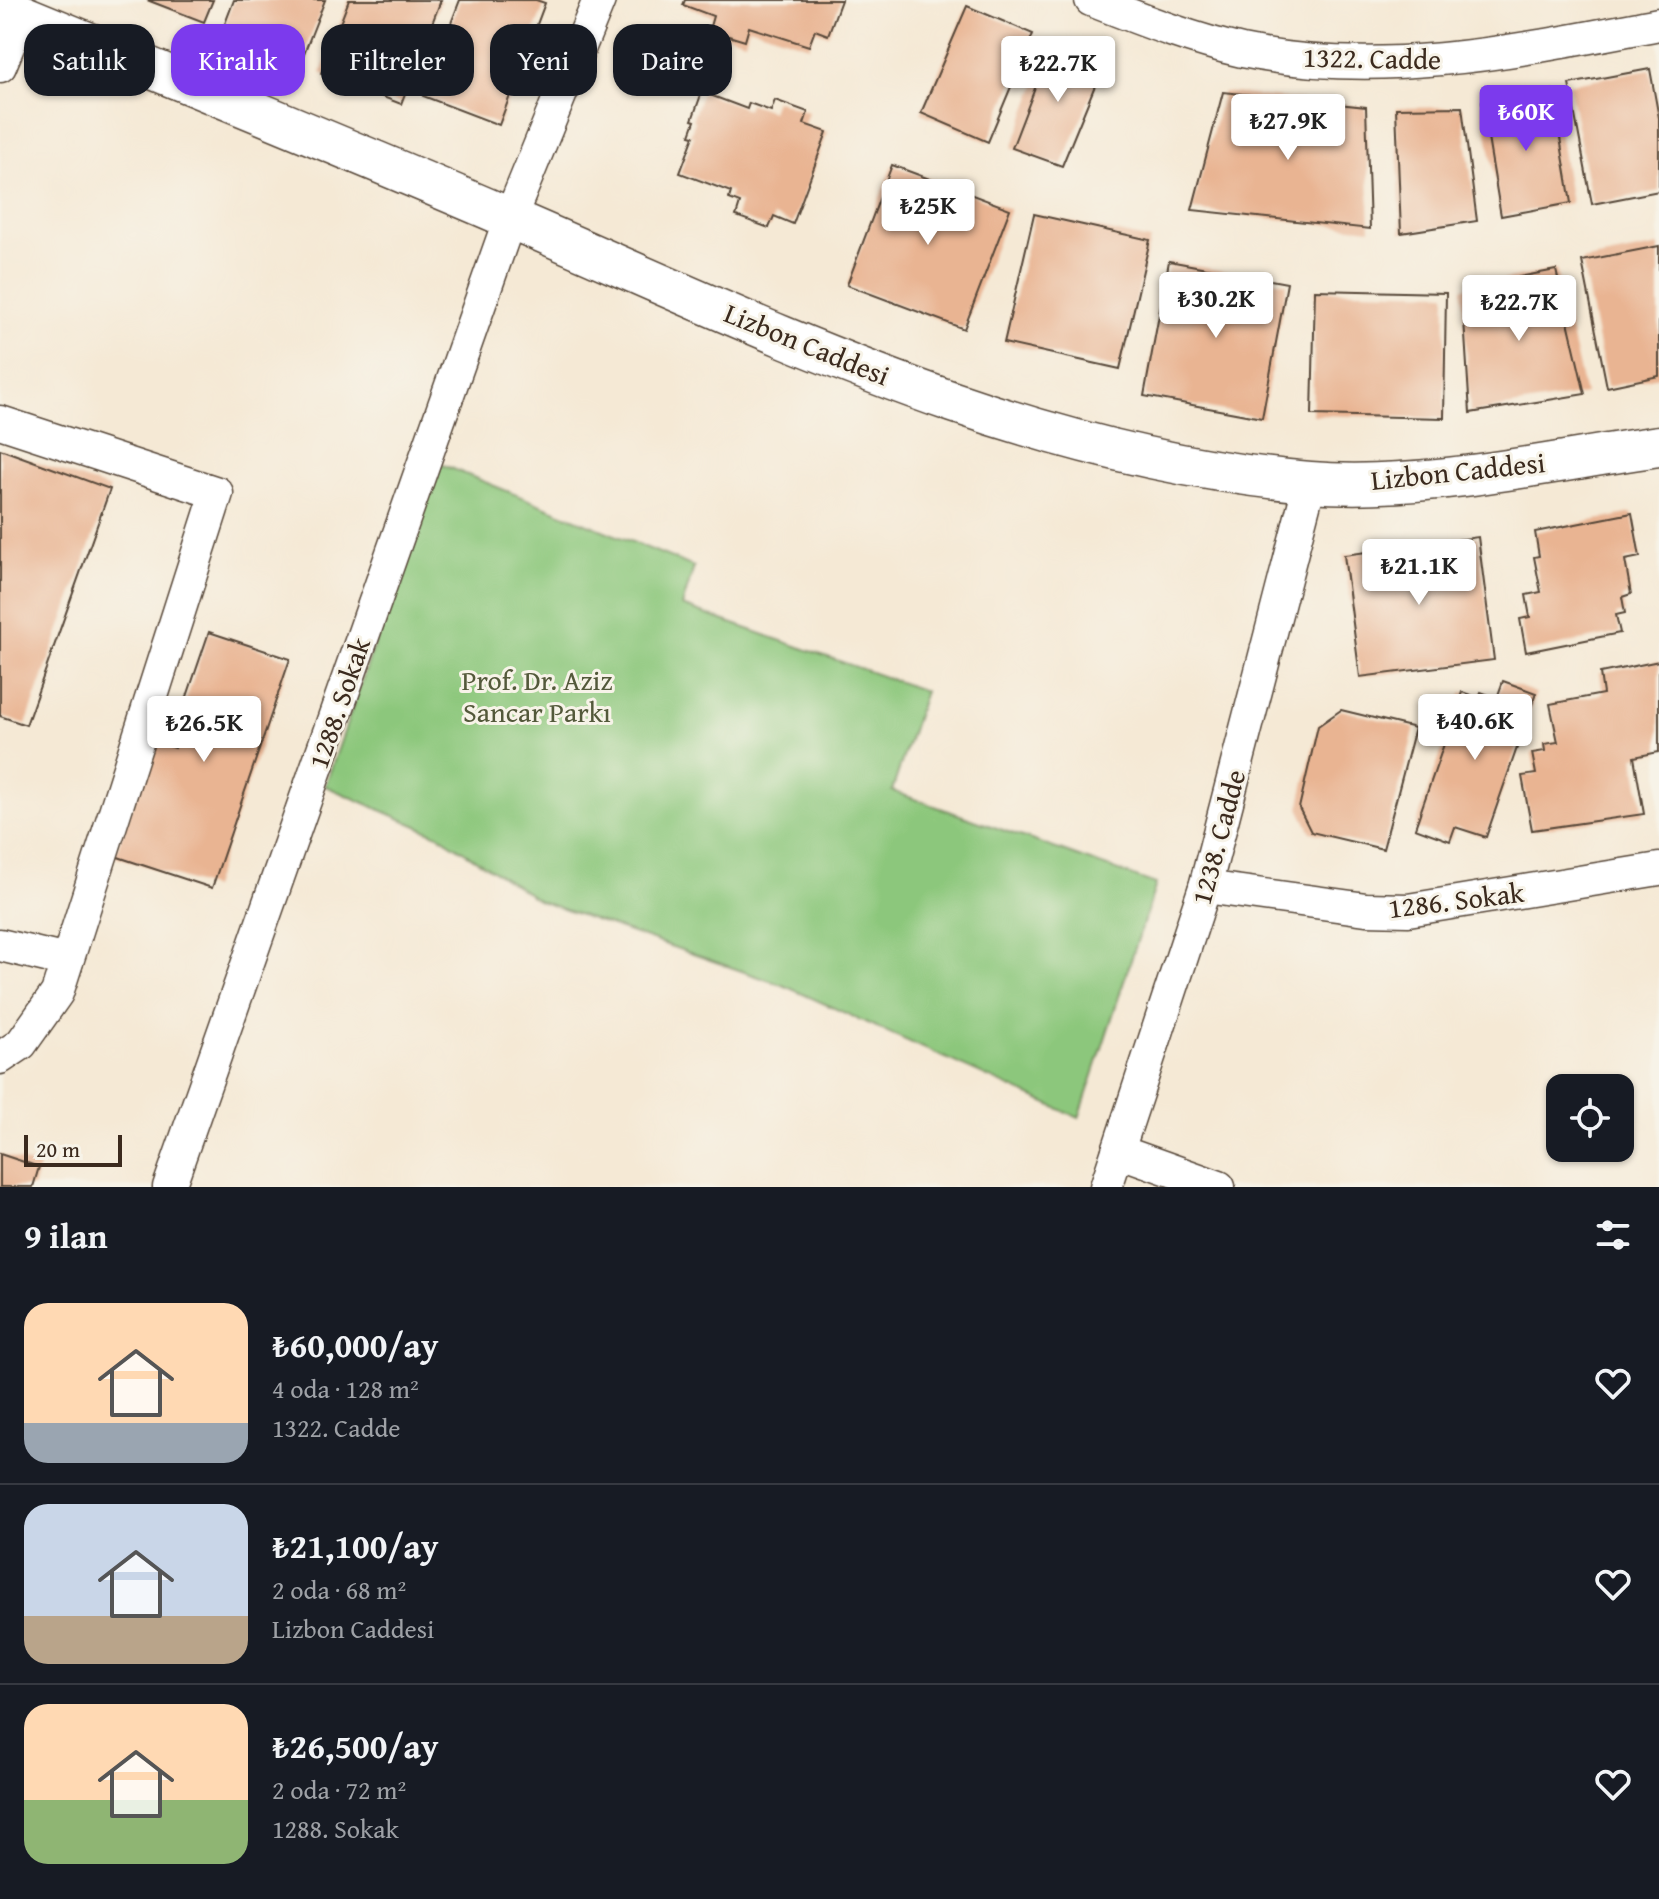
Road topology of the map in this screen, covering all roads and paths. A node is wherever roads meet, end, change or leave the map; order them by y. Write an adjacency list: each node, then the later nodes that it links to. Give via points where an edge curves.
1 (599, 0): 6 (street, 1288. Sokak)
2 (1091, 0): 4 (street, 1322. Cadde, via 1230,48 1344,62 1450,60)
3 (10, 10): 5 (street); 6 (main road, Lizbon Caddesi)
4 (1657, 19)
5 (0, 66)
6 (510, 218): 9 (main road, Lizbon Caddesi, via 807,347 1006,419 1166,460); 16 (street, 1288. Sokak)
7 (0, 422): 13 (street, via 217,493)
8 (1659, 446): 9 (main road, Lizbon Caddesi, via 1399,483)
9 (1310, 482): 11 (street, 1238. Cadde)
10 (1659, 869): 11 (street, 1286. Sokak, via 1408,910)
11 (1205, 887): 15 (street, 1238. Cadde)
12 (0, 945): 13 (street)
13 (67, 961): 14 (street, via 57,993 21,1044)
14 (0, 1058)
15 (1118, 1151): 17 (street, 1238. Cadde); 18 (street)
16 (169, 1187)
17 (1106, 1187)
18 (1219, 1187)

